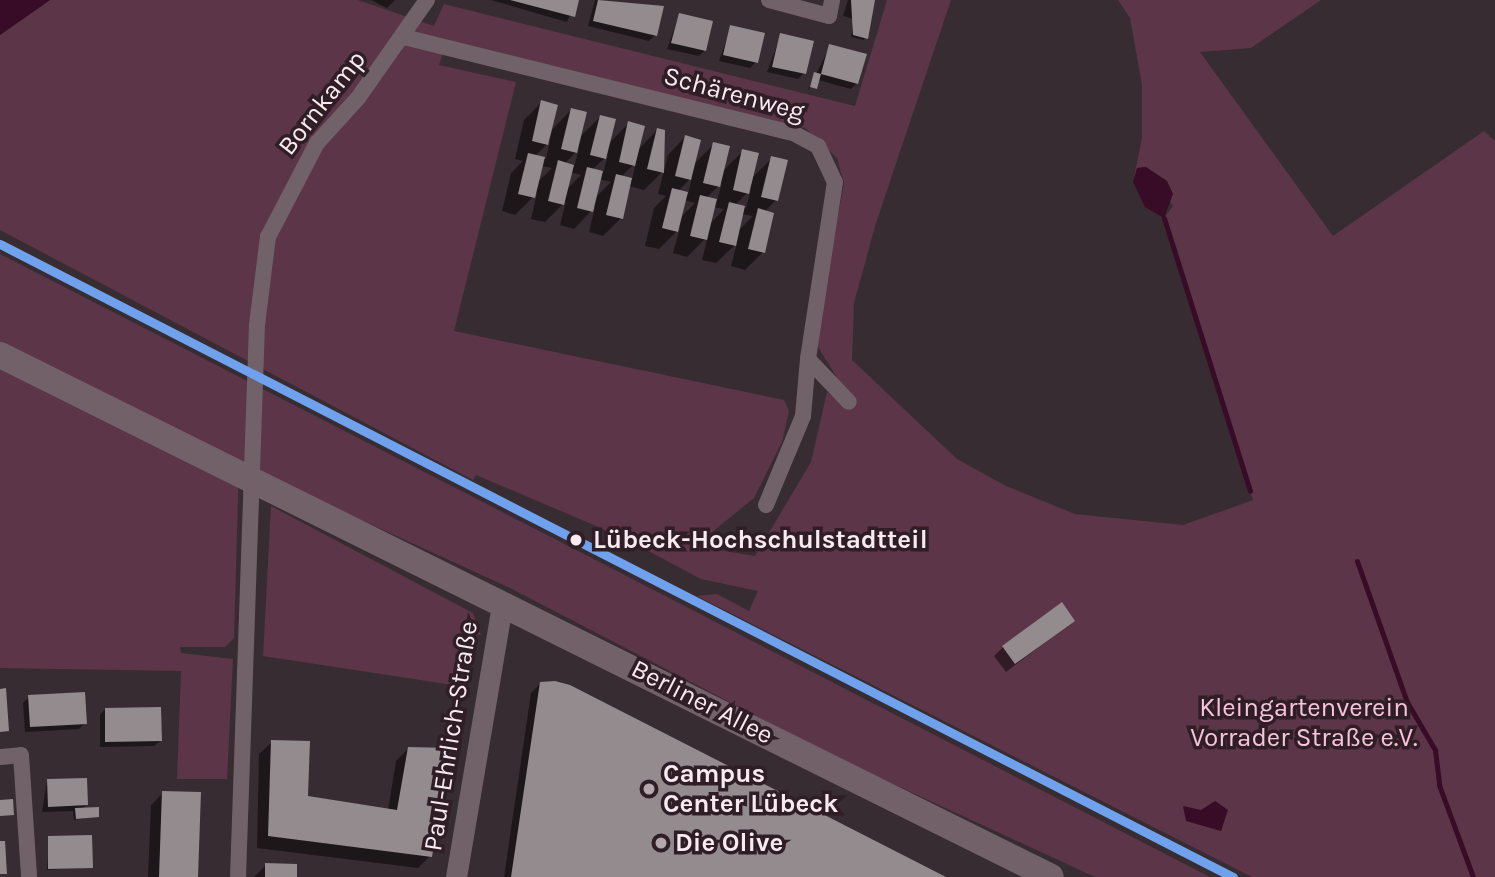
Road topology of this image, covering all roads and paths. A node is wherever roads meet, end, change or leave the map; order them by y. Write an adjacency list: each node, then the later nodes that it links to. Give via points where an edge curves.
1 (427, 0): 4 (street, Bornkamp)
2 (769, 0): 3 (street, via 829,16)
3 (832, 0)
4 (404, 37): 6 (street, Schärenweg, via 795,134 818,146 835,181); 13 (street, Bornkamp, via 294,179 268,237 257,325 253,551)
5 (0, 355): 9 (main road, Berliner Allee)
6 (808, 359): 7 (street); 8 (street, Schärenweg, via 803,416)
7 (849, 402)
8 (766, 505)
9 (502, 605): 11 (main road, Berliner Allee); 14 (street, Paul-Ehrlich-Straße)
10 (0, 757): 12 (street, via 22,755)
11 (1038, 874)
12 (29, 877)
13 (238, 877)
14 (456, 877)

